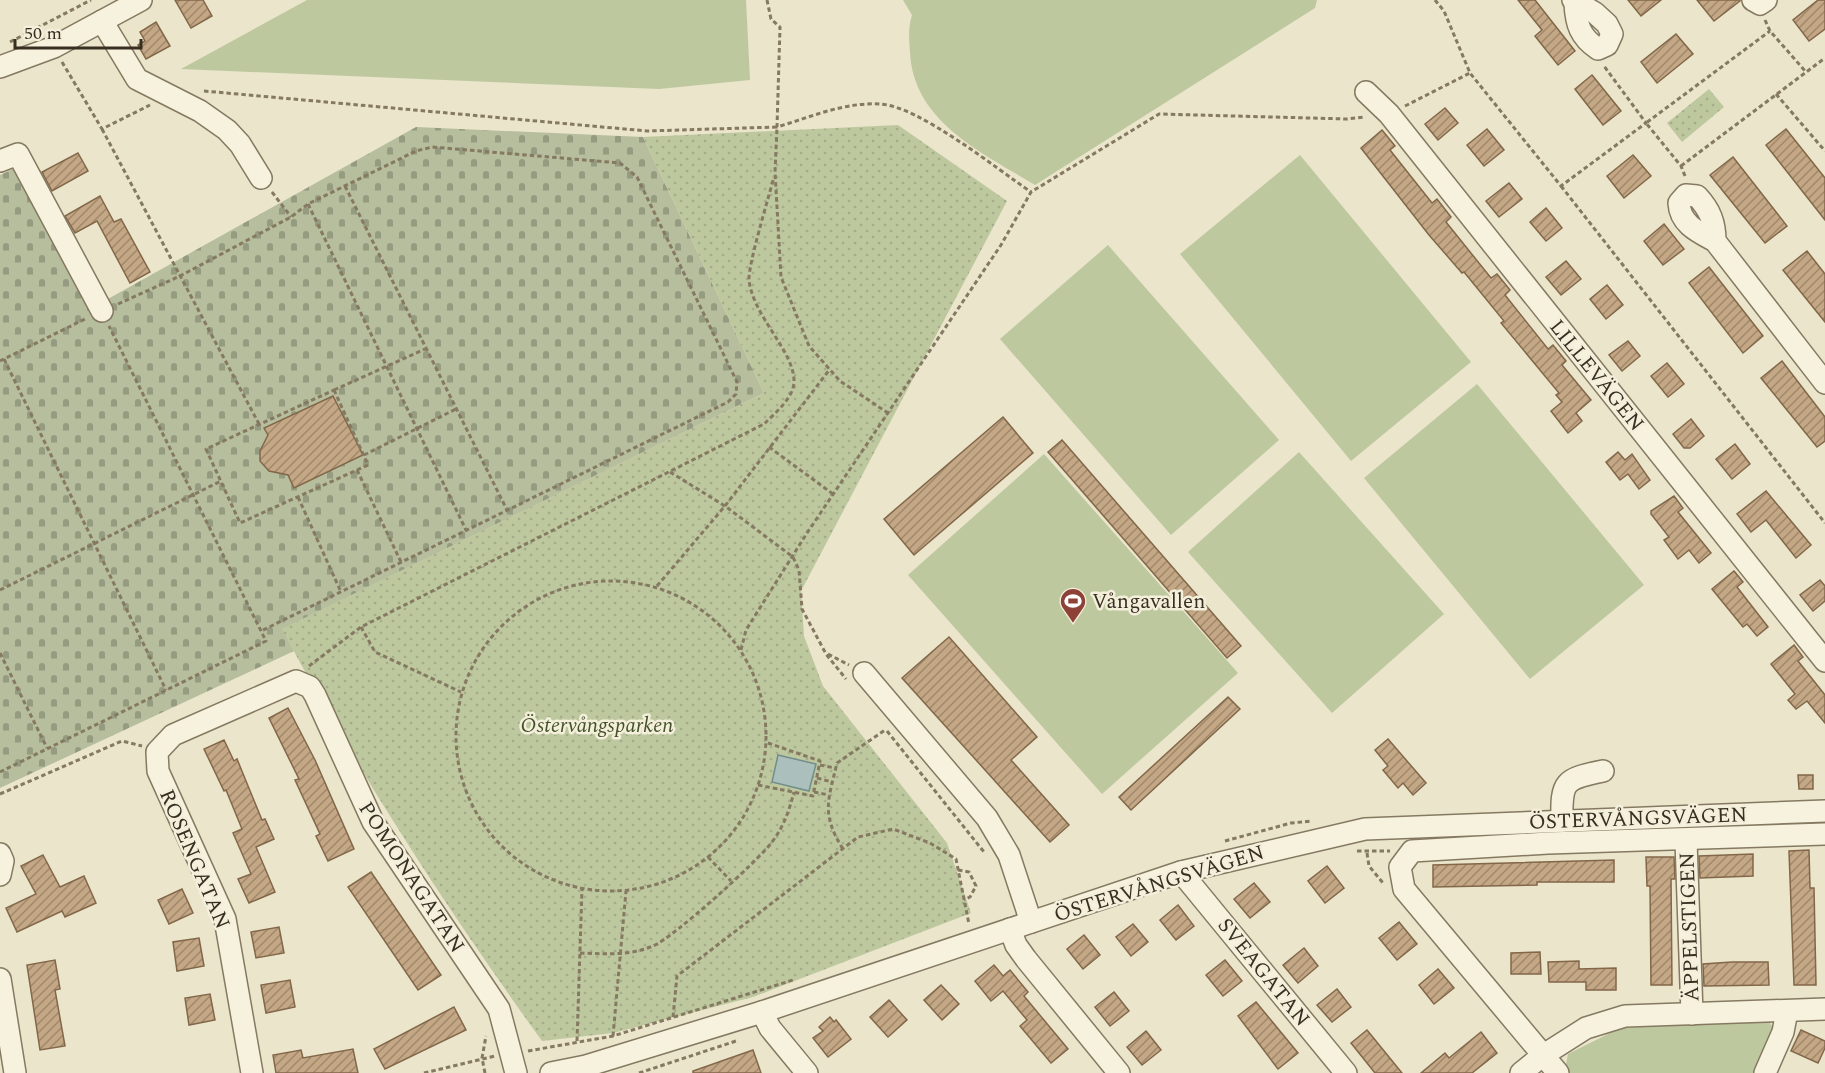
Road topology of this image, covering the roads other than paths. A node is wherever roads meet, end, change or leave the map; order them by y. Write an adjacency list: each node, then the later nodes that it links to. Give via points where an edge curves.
1 (138, 1): 3 (street)
2 (1574, 1): 4 (street, via 1576,22 1586,41)
3 (102, 21): 5 (street, via 54,47); 8 (street, via 137,79 200,111 227,130)
4 (1598, 49)
5 (0, 67)
6 (1366, 93): 12 (street, LILLEVÄGEN, via 1389,114)
7 (0, 161): 10 (street, via 18,154)
8 (261, 178)
9 (1686, 195): 11 (street, via 1679,203 1680,214 1694,229 1715,241)
10 (102, 311)
11 (1825, 383)
12 (1825, 661)
13 (856, 677): 23 (street, via 987,818 1009,855)
14 (303, 682): 33 (street, ROSENGATAN, via 288,683 173,735 158,752 158,771 225,919); 34 (street, POMONAGATAN, via 315,694 373,822 499,1009)
15 (1603, 771): 17 (street, via 1572,778 1563,788)
16 (1825, 811): 17 (street, ÖSTERVÅNGSVÄGEN)
17 (1562, 821): 21 (street, ÖSTERVÅNGSVÄGEN, via 1365,829)
18 (1825, 834): 19 (street)
19 (1686, 841): 29 (street, ÄPPELSTIGEN); 30 (street, via 1548,843 1412,851 1400,867 1404,889)
20 (0, 854): 22 (street)
21 (1181, 872): 23 (street, ÖSTERVÅNGSVÄGEN); 38 (street, SVEAGATAN)
22 (0, 875)
23 (1031, 922): 24 (street, ÖSTERVÅNGSVÄGEN)
24 (1010, 929): 28 (street, ÖSTERVÅNGSVÄGEN); 37 (street, via 1026,960)
25 (0, 979): 32 (street)
26 (1825, 1009): 27 (street)
27 (1787, 1011): 29 (street); 41 (street, via 1783,1032)
28 (762, 1012): 31 (street, ÖSTERVÅNGSVÄGEN); 36 (street, via 770,1028)
29 (1692, 1014): 30 (street, via 1625,1016 1586,1028)
30 (1542, 1056): 39 (street); 40 (street)
31 (587, 1069): 35 (street, ÖSTERVÅNGSVÄGEN)
32 (15, 1073)
33 (252, 1073)
34 (516, 1073)
35 (551, 1073)
36 (807, 1073)
37 (1119, 1073)
38 (1346, 1073)
39 (1521, 1073)
40 (1558, 1073)
41 (1765, 1073)

